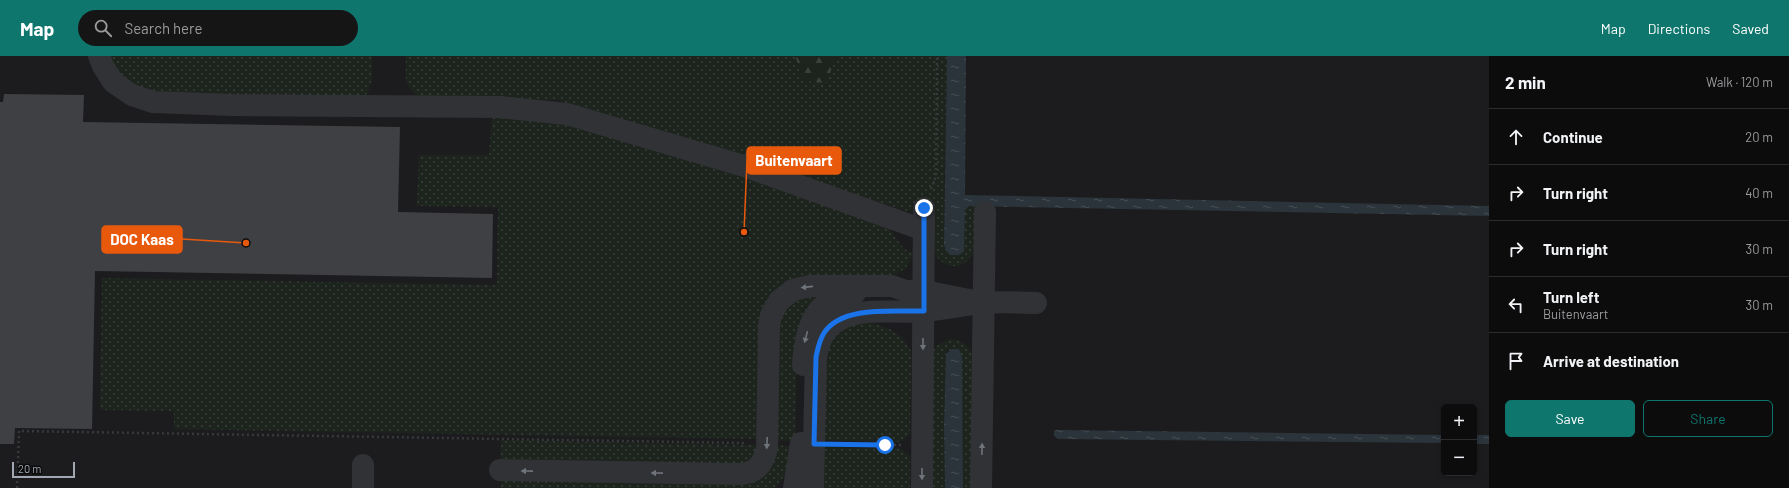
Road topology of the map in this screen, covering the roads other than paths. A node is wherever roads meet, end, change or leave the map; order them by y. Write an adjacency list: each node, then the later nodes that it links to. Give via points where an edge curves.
1 (99, 56): 4 (street, via 113,82 132,95 153,102 500,107 567,114 744,166)
2 (924, 208): 4 (street)
3 (985, 212): 6 (street)
4 (924, 230): 5 (street)
5 (918, 298): 6 (street); 9 (street, one-way to 9, via 892,286 810,286 793,290 779,301 771,315 769,326 765,458 758,469 747,474); 11 (street, one-way to 11, via 840,295 818,311 806,333 804,345 801,444); 12 (street, via 880,311 852,315 830,326 824,333 816,357); 13 (street, one-way to 13)
6 (984, 303): 7 (street); 14 (street, one-way to 6)
7 (1036, 303)
8 (362, 465): 10 (street)
9 (500, 470)
10 (363, 488)
11 (794, 488)
12 (813, 488)
13 (922, 488)
14 (981, 488)

